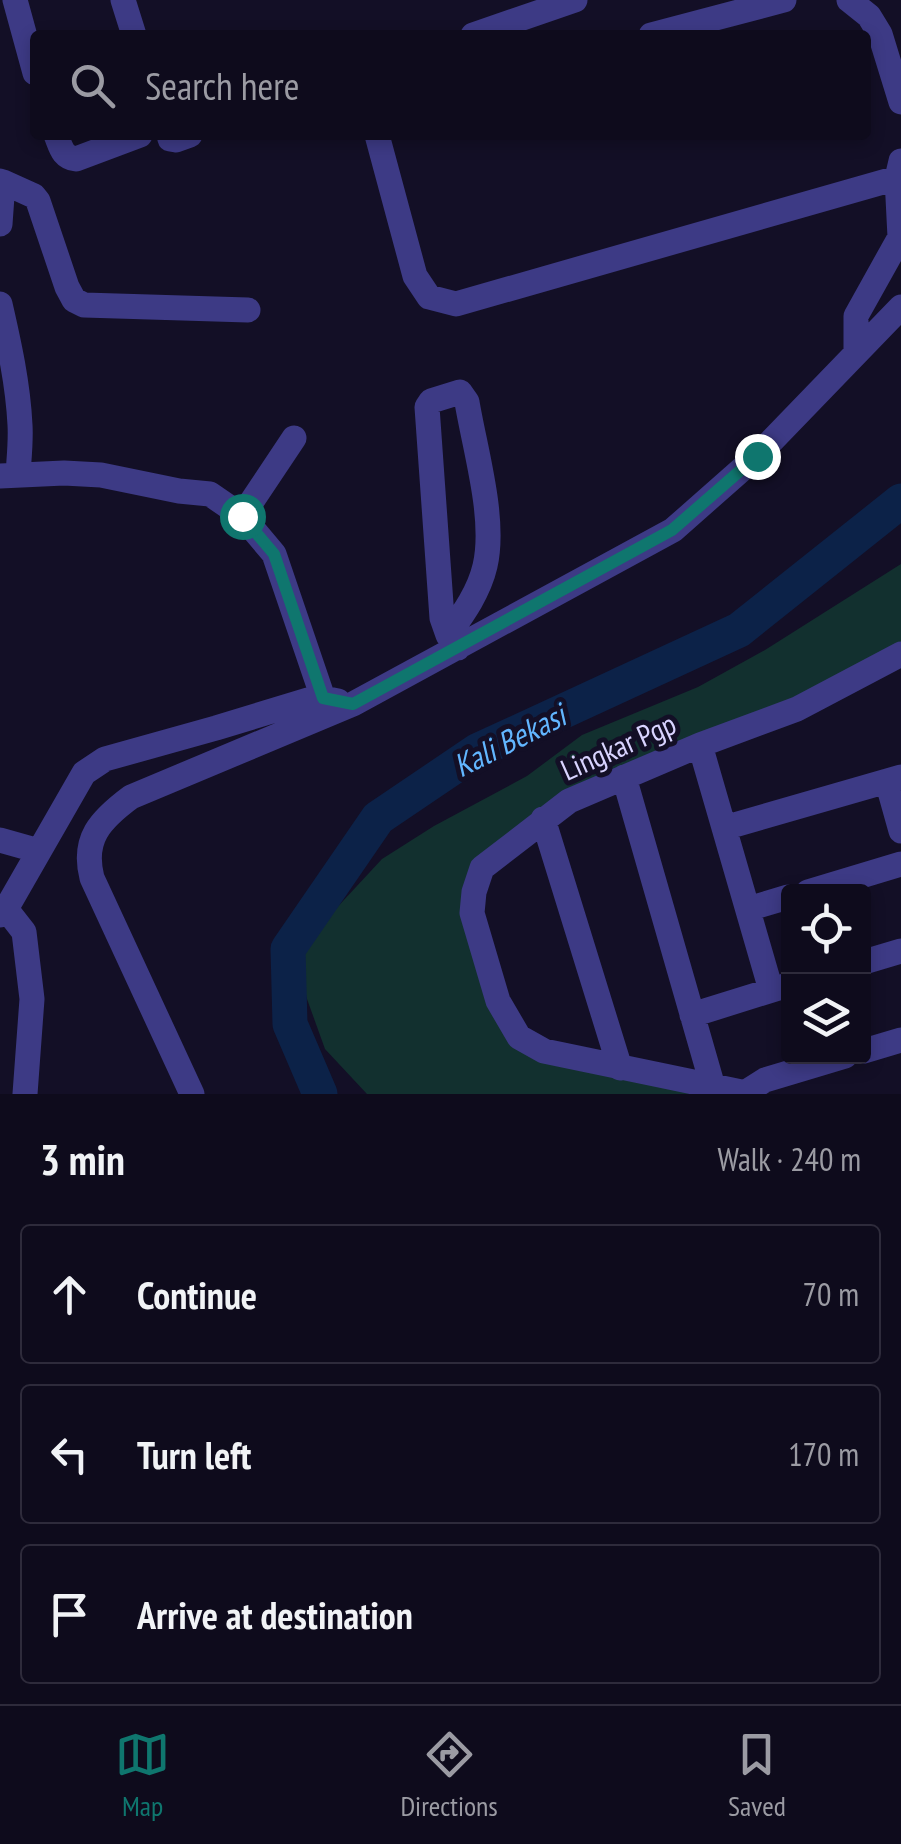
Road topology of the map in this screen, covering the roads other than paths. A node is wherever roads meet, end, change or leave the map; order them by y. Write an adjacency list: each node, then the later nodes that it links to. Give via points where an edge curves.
1 (15, 0): 9 (street)
2 (123, 0): 6 (street)
3 (575, 0): 7 (street)
4 (784, 0): 8 (street)
5 (849, 0): 10 (street, via 880,34)
6 (132, 30)
7 (487, 30)
8 (671, 30)
9 (30, 55)
10 (901, 102)
11 (58, 140): 12 (street, via 68,158 76,159)
12 (127, 140)
13 (379, 140): 14 (street, via 415,276 429,297 456,304)
14 (899, 170): 20 (street, via 900,237 856,316)
15 (1, 182): 16 (street); 19 (street, via 38,201 74,300)
16 (0, 224)
17 (0, 304): 22 (street, via 20,428)
18 (901, 308): 20 (street)
19 (248, 310)
20 (856, 353): 24 (street, via 757,456 672,530)
21 (294, 438): 23 (street)
22 (9, 475): 23 (street, via 101,475 210,494)
23 (242, 516): 26 (street, via 274,554)
24 (453, 642): 24 (street, via 442,618 428,407 460,392 488,545); 27 (street)
25 (901, 654): 28 (street, Lingkar Pgp, via 797,709)
26 (323, 698): 27 (street); 35 (street, via 105,759 84,774)
27 (353, 704): 52 (street, via 131,798 108,814 89,846 92,878)
28 (700, 745): 29 (street, Lingkar Pgp); 32 (street)
29 (624, 777): 31 (street, Lingkar Pgp); 44 (street)
30 (894, 779): 32 (street); 33 (street)
31 (544, 819): 48 (street); 48 (street, Lingkar Pgp, via 482,868 474,892 472,913 498,1001 519,1037 544,1051)
32 (724, 828): 39 (street)
33 (901, 830)
34 (0, 840): 35 (street)
35 (40, 851): 40 (street)
36 (901, 864): 37 (street)
37 (835, 884)
38 (781, 899): 39 (street)
39 (748, 909): 43 (street)
40 (3, 912): 51 (street, via 24,932 32,999)
41 (901, 951): 42 (street)
42 (871, 960)
43 (780, 988): 44 (street)
44 (692, 1015): 49 (street)
45 (901, 1040): 46 (street)
46 (871, 1049)
47 (818, 1064): 50 (street, via 765,1080)
48 (620, 1068): 49 (street, Lingkar Pgp)
49 (713, 1087): 50 (street, Lingkar Pgp)
50 (748, 1093)
51 (25, 1094)
52 (192, 1094)

